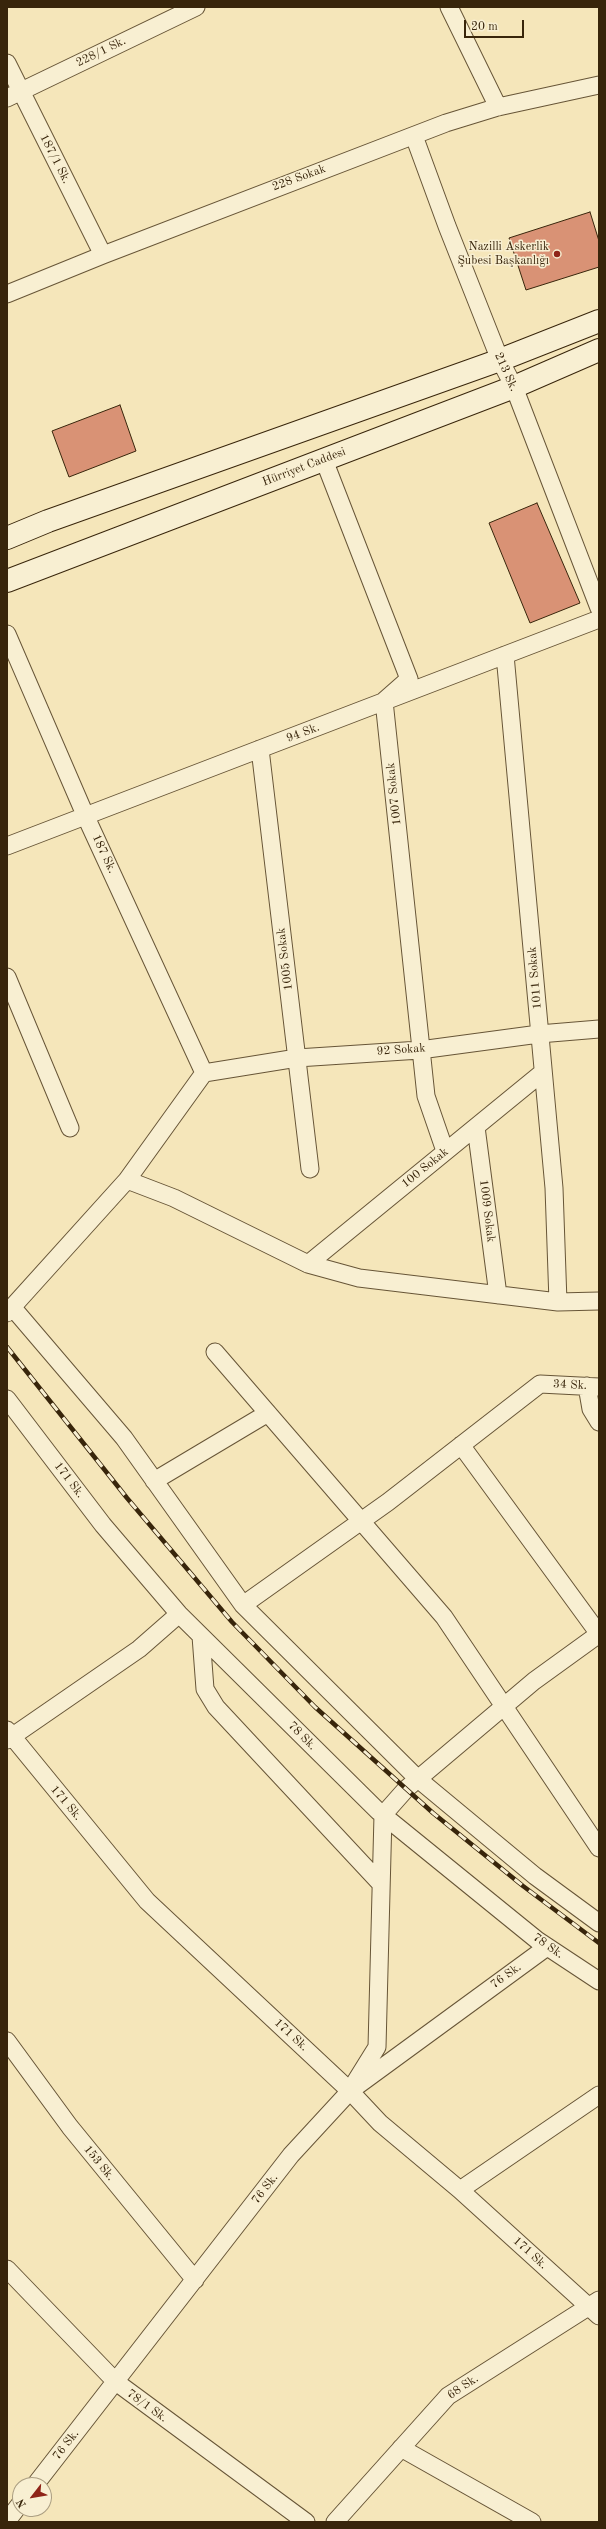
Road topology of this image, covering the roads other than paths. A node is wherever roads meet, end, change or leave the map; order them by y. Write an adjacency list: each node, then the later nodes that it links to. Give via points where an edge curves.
1 (196, 7): 5 (street, 228/1 Sk.)
2 (449, 7): 6 (street)
3 (7, 63): 5 (street, 187/1 Sk.)
4 (599, 85): 6 (street, 228 Sokak)
5 (14, 94): 8 (street, 187/1 Sk.)
6 (498, 107): 7 (street, 228 Sokak)
7 (414, 136): 8 (street, 228 Sokak); 12 (street, 213 Sk.)
8 (102, 255): 9 (street, 228 Sokak)
9 (7, 294)
10 (599, 321): 12 (main road)
11 (599, 350): 13 (main road, Hürriyet Caddesi)
12 (500, 360): 13 (street, 213 Sk.); 15 (main road, via 48,521)
13 (514, 388): 14 (main road, Hürriyet Caddesi); 17 (street, 213 Sk.)
14 (324, 460): 16 (main road, Hürriyet Caddesi); 21 (street, via 409,679)
15 (7, 538)
16 (7, 581)
17 (599, 608)
18 (599, 619): 20 (street, 94 Sk.)
19 (7, 634): 23 (street, 187 Sk.)
20 (505, 655): 21 (street, 94 Sk.); 27 (street, 1011 Sokak)
21 (384, 701): 22 (street, 94 Sk.); 28 (street, 1007 Sokak)
22 (260, 749): 23 (street, 94 Sk.); 29 (street, 1005 Sokak)
23 (86, 817): 24 (street, 94 Sk.); 31 (street, 187 Sk.)
24 (7, 846)
25 (7, 977): 33 (street)
26 (599, 1029): 27 (street, 92 Sokak)
27 (539, 1034): 28 (street, 92 Sokak); 30 (street, 1011 Sokak)
28 (420, 1050): 29 (street, 92 Sokak); 34 (street, 1007 Sokak, via 426,1096)
29 (297, 1058): 31 (street, 92 Sokak); 35 (street, 1005 Sokak)
30 (543, 1072): 32 (street, 100 Sokak); 40 (street, 1011 Sokak, via 554,1188)
31 (204, 1073): 36 (street)
32 (476, 1127): 34 (street, 100 Sokak); 38 (street, 1009 Sokak)
33 (70, 1128)
34 (446, 1151): 37 (street, 100 Sokak)
35 (310, 1169)
36 (126, 1180): 37 (street, via 174,1198); 41 (street)
37 (308, 1264): 38 (street, via 358,1278)
38 (498, 1295): 40 (street)
39 (599, 1301): 40 (street)
40 (558, 1302)
41 (10, 1311): 48 (street, via 124,1438)
42 (215, 1352): 45 (street)
43 (593, 1386): 46 (street, via 591,1409); 47 (street, 34 Sk., via 540,1384)
44 (7, 1399): 51 (street, 171 Sk., via 103,1525)
45 (268, 1413): 48 (street); 49 (street)
46 (599, 1422)
47 (461, 1446): 49 (street); 52 (street)
48 (154, 1481): 50 (street)
49 (361, 1522): 50 (street); 54 (street, via 444,1617)
50 (243, 1605): 56 (street)
51 (179, 1614): 53 (street, 78 Sk.); 55 (street, via 139,1649)
52 (599, 1634): 54 (street)
53 (200, 1636): 57 (street, 78 Sk.); 59 (street, via 205,1689 216,1707)
54 (504, 1707): 56 (street); 58 (street)
55 (9, 1736): 64 (street, 171 Sk., via 148,1900)
56 (418, 1779): 57 (street, via 406,1788); 60 (street, via 535,1876)
57 (383, 1815): 59 (street); 61 (street, 78 Sk.)
58 (599, 1848)
59 (381, 1884): 64 (street, via 377,2047)
60 (599, 1923)
61 (547, 1947): 62 (street, 78 Sk.); 64 (street, 76 Sk.)
62 (599, 1981)
63 (7, 2041): 68 (street, 153 Sk., via 70,2127)
64 (350, 2091): 66 (street, 171 Sk., via 380,2123); 68 (street, 76 Sk., via 292,2155)
65 (599, 2095): 66 (street)
66 (460, 2190): 69 (street, 171 Sk.)
67 (7, 2269): 70 (street, 78/1 Sk.)
68 (195, 2280): 70 (street, 76 Sk.)
69 (595, 2308): 71 (street, 68 Sk., via 448,2396)
70 (116, 2382): 72 (street, 76 Sk.); 73 (street, 78/1 Sk.)
71 (401, 2448): 74 (street, 68 Sk.); 75 (street)
72 (41, 2477)
73 (306, 2522)
74 (335, 2522)
75 (532, 2522)

